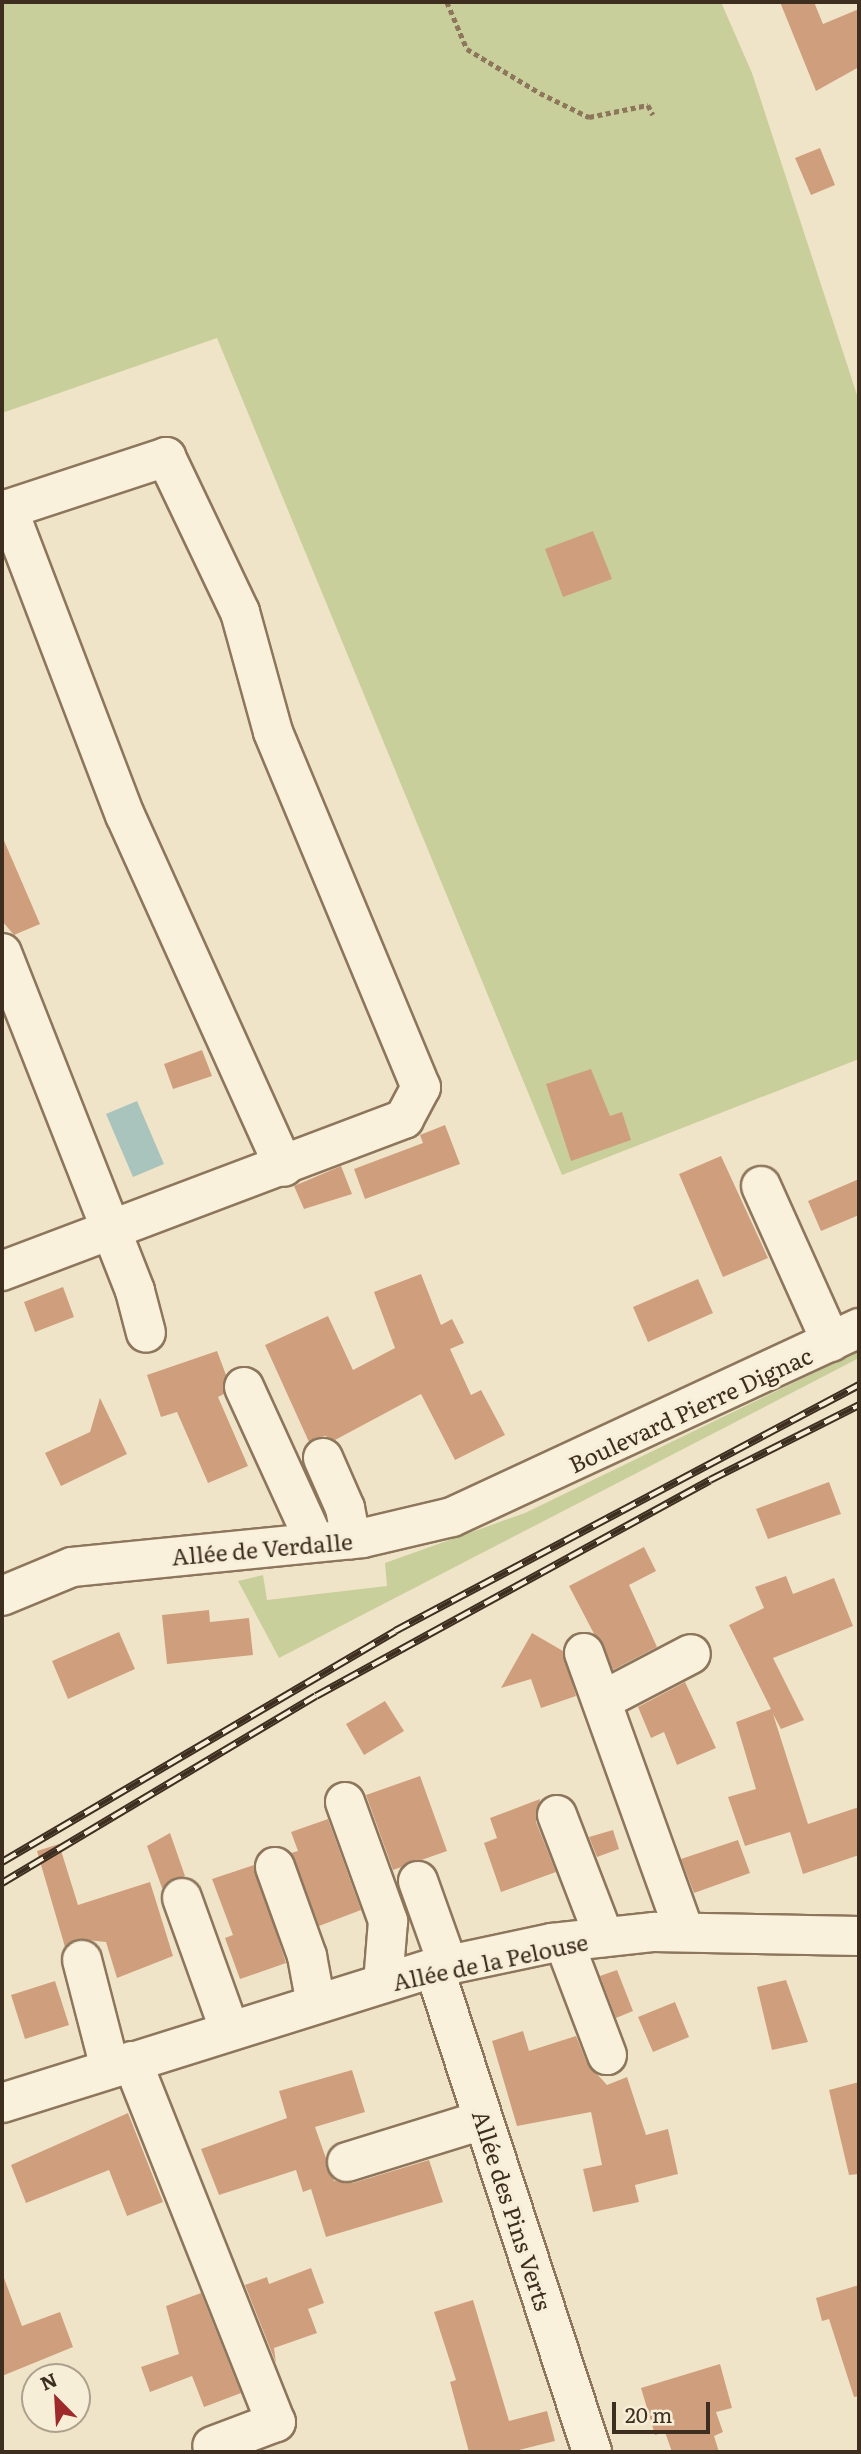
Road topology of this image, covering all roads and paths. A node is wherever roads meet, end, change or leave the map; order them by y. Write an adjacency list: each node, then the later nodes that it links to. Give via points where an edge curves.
1 (447, 2): 2 (path, via 467,49 540,93 589,117 648,105)
2 (653, 116)
3 (5, 510): 5 (street, via 125,815); 5 (street, via 166,457 240,612 273,732 421,1087 404,1119)
4 (2, 953): 7 (street)
5 (284, 1167): 7 (street)
6 (761, 1186): 10 (street)
7 (111, 1231): 8 (street); 9 (street)
8 (2, 1271)
9 (146, 1333)
10 (845, 1335): 13 (street, Boulevard Pierre Dignac)
11 (256, 1386): 14 (street)
12 (323, 1458): 14 (street, via 345,1508)
13 (521, 1489): 14 (street, Allée de Verdalle, via 452,1517)
14 (333, 1540): 15 (street, Allée de Verdalle, via 72,1567)
15 (2, 1596)
16 (584, 1653): 18 (street)
17 (691, 1654): 18 (street)
18 (598, 1707): 24 (street)
19 (345, 1802): 30 (street, via 388,1921)
20 (557, 1815): 26 (street)
21 (275, 1867): 31 (street, via 307,1956)
22 (418, 1881): 29 (street, Allée des Pins Verts)
23 (182, 1898): 32 (street)
24 (675, 1931): 25 (street, Allée de la Pelouse); 26 (street, Allée de la Pelouse)
25 (859, 1936)
26 (604, 1937): 27 (street, Allée de la Pelouse)
27 (564, 1942): 29 (street, Allée de la Pelouse); 33 (street)
28 (82, 1960): 34 (street)
29 (441, 1967): 30 (street, Allée de la Pelouse); 36 (street, Allée des Pins Verts)
30 (383, 1983): 31 (street, Allée de la Pelouse)
31 (316, 2004): 32 (street, Allée de la Pelouse)
32 (230, 2031): 34 (street, Allée de la Pelouse)
33 (607, 2055)
34 (132, 2061): 35 (street, Allée de la Pelouse); 38 (street); 39 (street, via 276,2422)
35 (2, 2103)
36 (484, 2120): 37 (street); 40 (street, Allée des Pins Verts)
37 (347, 2162)
38 (233, 2263)
39 (212, 2446)
40 (592, 2452)

